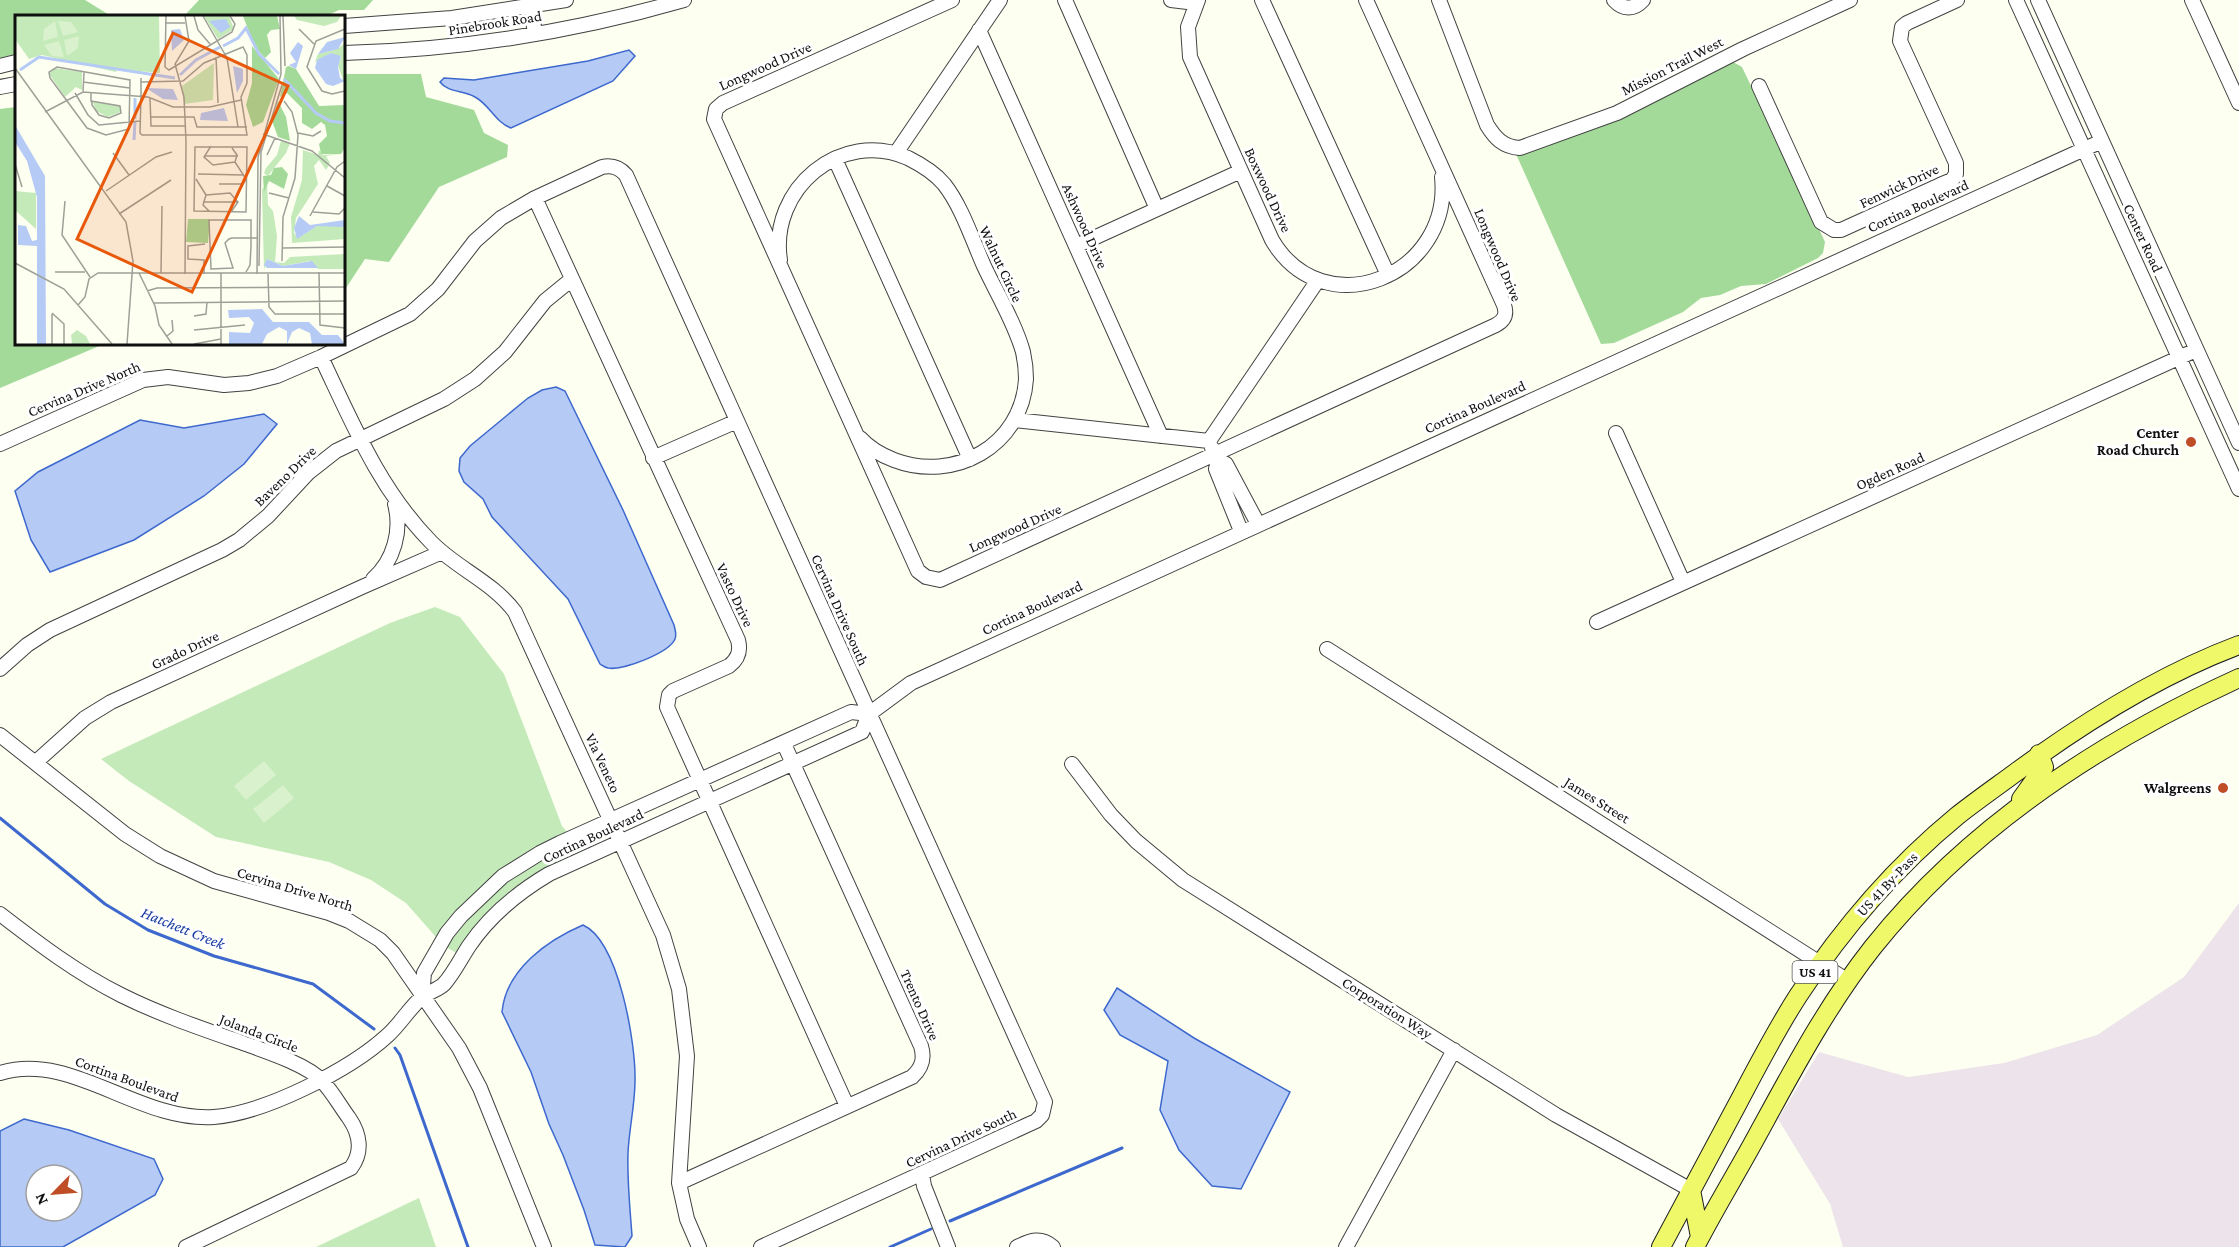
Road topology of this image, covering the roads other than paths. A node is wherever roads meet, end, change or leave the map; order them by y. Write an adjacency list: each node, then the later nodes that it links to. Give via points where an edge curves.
1 (566, 0): 18 (street, Pinebrook Road)
2 (684, 0): 21 (street, Pinebrook Road)
3 (952, 0): 38 (street, Longwood Drive, via 716,109 716,126)
4 (1000, 0): 20 (street)
5 (1065, 0): 36 (street)
6 (1171, 0): 17 (street)
7 (1262, 0): 39 (street)
8 (1366, 0): 32 (street, Longwood Drive)
9 (1439, 0): 12 (street, Mission Trail West, via 1487,125 1505,145 1524,147 1617,113)
10 (1614, 0): 11 (street, via 1629,8)
11 (1643, 0)
12 (1850, 0)
13 (1957, 0): 26 (street, Fenwick Drive, via 1907,23 1900,34 1956,163 1956,174 1940,186 1841,230 1821,222)
14 (2016, 0): 30 (street, Center Road)
15 (2038, 0): 29 (street, Center Road)
16 (2192, 0): 28 (street)
17 (1197, 1): 34 (street, Boxwood Drive, via 1188,27 1190,57)
18 (530, 3): 19 (street, Pinebrook Road, via 422,21); 21 (street)
19 (345, 26)
20 (979, 30): 31 (street); 37 (street, Ashwood Drive)
21 (536, 34): 22 (street, Pinebrook Road, via 453,47)
22 (345, 53)
23 (15, 62): 24 (street)
24 (0, 66)
25 (15, 84): 27 (street)
26 (1759, 86)
27 (0, 87)
28 (2239, 103)
29 (2102, 141): 30 (street, Cortina Boulevard); 42 (street, Center Road)
30 (2084, 150): 44 (street, Center Road); 59 (street, Cortina Boulevard)
31 (896, 153): 33 (street, Walnut Circle, via 867,149); 46 (street, Walnut Circle, via 930,170 950,192 1020,342 1026,383)
32 (1438, 158): 39 (street, Boxwood Drive, via 1443,190 1433,232 1413,259); 54 (street, Longwood Drive, via 1504,305 1503,320)
33 (835, 159): 38 (street, Walnut Circle, via 807,178 790,202 780,232); 56 (street)
34 (1241, 171): 36 (street); 41 (street, Boxwood Drive, via 1277,248 1291,264)
35 (535, 198): 40 (street, Vasto Drive); 43 (street, Cervina Drive South, via 487,230 438,289 410,314); 45 (street, Cervina Drive South, via 602,167 614,166 626,175)
36 (1157, 209): 37 (street)
37 (1076, 246): 49 (street, Ashwood Drive)
38 (781, 269): 47 (street, Longwood Drive)
39 (1388, 275): 41 (street, Boxwood Drive, via 1357,285)
40 (572, 279): 50 (street, Baveno Drive, via 545,301 505,352 475,379 444,399); 55 (street, Vasto Drive)
41 (1318, 280): 51 (street)
42 (2196, 350): 44 (street, Ogden Road); 52 (street, Center Road)
43 (321, 357): 50 (street, Via Veneto); 53 (street, Cervina Drive North, via 249,383 168,377 143,380)
44 (2180, 357): 57 (street, Center Road); 62 (street, Ogden Road)
45 (737, 420): 55 (street); 69 (street, Cervina Drive South)
46 (1015, 420): 49 (street); 56 (street, Walnut Circle, via 997,442)
47 (853, 430): 54 (street, Longwood Drive, via 918,571 933,580); 56 (street, Walnut Circle, via 872,449 906,465 936,468)
48 (1616, 433): 62 (street)
49 (1161, 436): 51 (street)
50 (360, 439): 58 (street, Via Veneto); 67 (street, Baveno Drive, via 336,451 308,473 239,540 50,630)
51 (1209, 441): 54 (street)
52 (2239, 443)
53 (0, 444)
54 (1217, 457): 59 (street, via 1226,464); 60 (street, via 1216,469)
55 (653, 458): 76 (street, Vasto Drive, via 740,647 729,666 676,689 667,701)
56 (970, 459)
57 (2239, 489)
58 (388, 491): 61 (street, Via Veneto); 63 (street, Grado Drive, via 398,519 395,541 383,568)
59 (1258, 524): 60 (street, Cortina Boulevard)
60 (1241, 531): 69 (street, Cortina Boulevard, via 910,683)
61 (442, 552): 63 (street, Grado Drive); 79 (street, Via Veneto, via 499,594 515,612)
62 (1683, 582): 64 (street, Ogden Road)
63 (362, 587): 73 (street, Grado Drive, via 102,707 70,729)
64 (1597, 622)
65 (2239, 645): 72 (main road, US 41 By-Pass / US 41, via 2156,683)
66 (1327, 648): 82 (street, James Street)
67 (0, 669)
68 (2239, 678): 78 (main road, US 41 By-Pass / US 41, via 2096,753)
69 (869, 714): 71 (street, Cortina Boulevard, via 851,712); 74 (street, Cortina Boulevard, via 862,732); 89 (street, Cervina Drive South, via 1045,1102 1036,1121)
70 (0, 735): 73 (street, Cervina Drive North)
71 (784, 744): 74 (street, Trento Drive); 76 (street, Cortina Boulevard)
72 (2039, 754): 78 (main road, via 2044,767); 82 (main road, US 41 By-Pass / US 41, via 1918,851 1859,914)
73 (36, 762): 84 (street, Cervina Drive North, via 126,834 160,856 214,881 328,913 366,930 393,953)
74 (793, 764): 77 (street, Cortina Boulevard); 88 (street, Trento Drive, via 923,1051 923,1061 912,1077)
75 (1072, 764): 85 (street, Corporation Way, via 1117,822 1183,880)
76 (700, 782): 77 (street, Vasto Drive); 79 (street, Cortina Boulevard)
77 (709, 802): 80 (street, Cortina Boulevard); 88 (street, Vasto Drive)
78 (2009, 815): 83 (main road, US 41 By-Pass / US 41, via 1927,887)
79 (611, 820): 80 (street, Via Veneto); 84 (street, Cortina Boulevard, via 540,853 483,893 447,933 424,973)
80 (620, 841): 84 (street, Cortina Boulevard, via 549,874 512,898 483,926 444,985); 90 (street, Via Veneto, via 663,935 682,1008 687,1056)
81 (0, 914): 87 (street, Jolanda Circle, via 98,983 164,1014 283,1057)
82 (1821, 963): 83 (street, James Street); 91 (main road, US 41 By-Pass / US 41, via 1771,1041)
83 (1848, 981): 92 (main road, US 41 By-Pass / US 41)
84 (422, 997): 87 (street, Cortina Boulevard, via 369,1051); 94 (street, Cervina Drive North, via 459,1048 480,1088)
85 (1454, 1050): 91 (street, Corporation Way, via 1556,1115); 100 (street)
86 (0, 1073): 87 (street, Cortina Boulevard, via 30,1069 58,1072 163,1112 196,1117 252,1110)
87 (321, 1079): 93 (street, Jolanda Circle, via 356,1131 359,1152 351,1168)
88 (848, 1106): 90 (street, Trento Drive)
89 (922, 1174): 96 (street, Cervina Drive South); 97 (street)
90 (679, 1183): 95 (street, Via Veneto)
91 (1691, 1190): 92 (main road); 101 (main road, US 41 By-Pass / US 41)
92 (1697, 1242)
93 (186, 1247)
94 (544, 1247)
95 (699, 1247)
96 (761, 1247)
97 (948, 1247)
98 (1017, 1247): 99 (street, via 1037,1240)
99 (1053, 1247)
100 (1346, 1247)
101 (1661, 1247)

